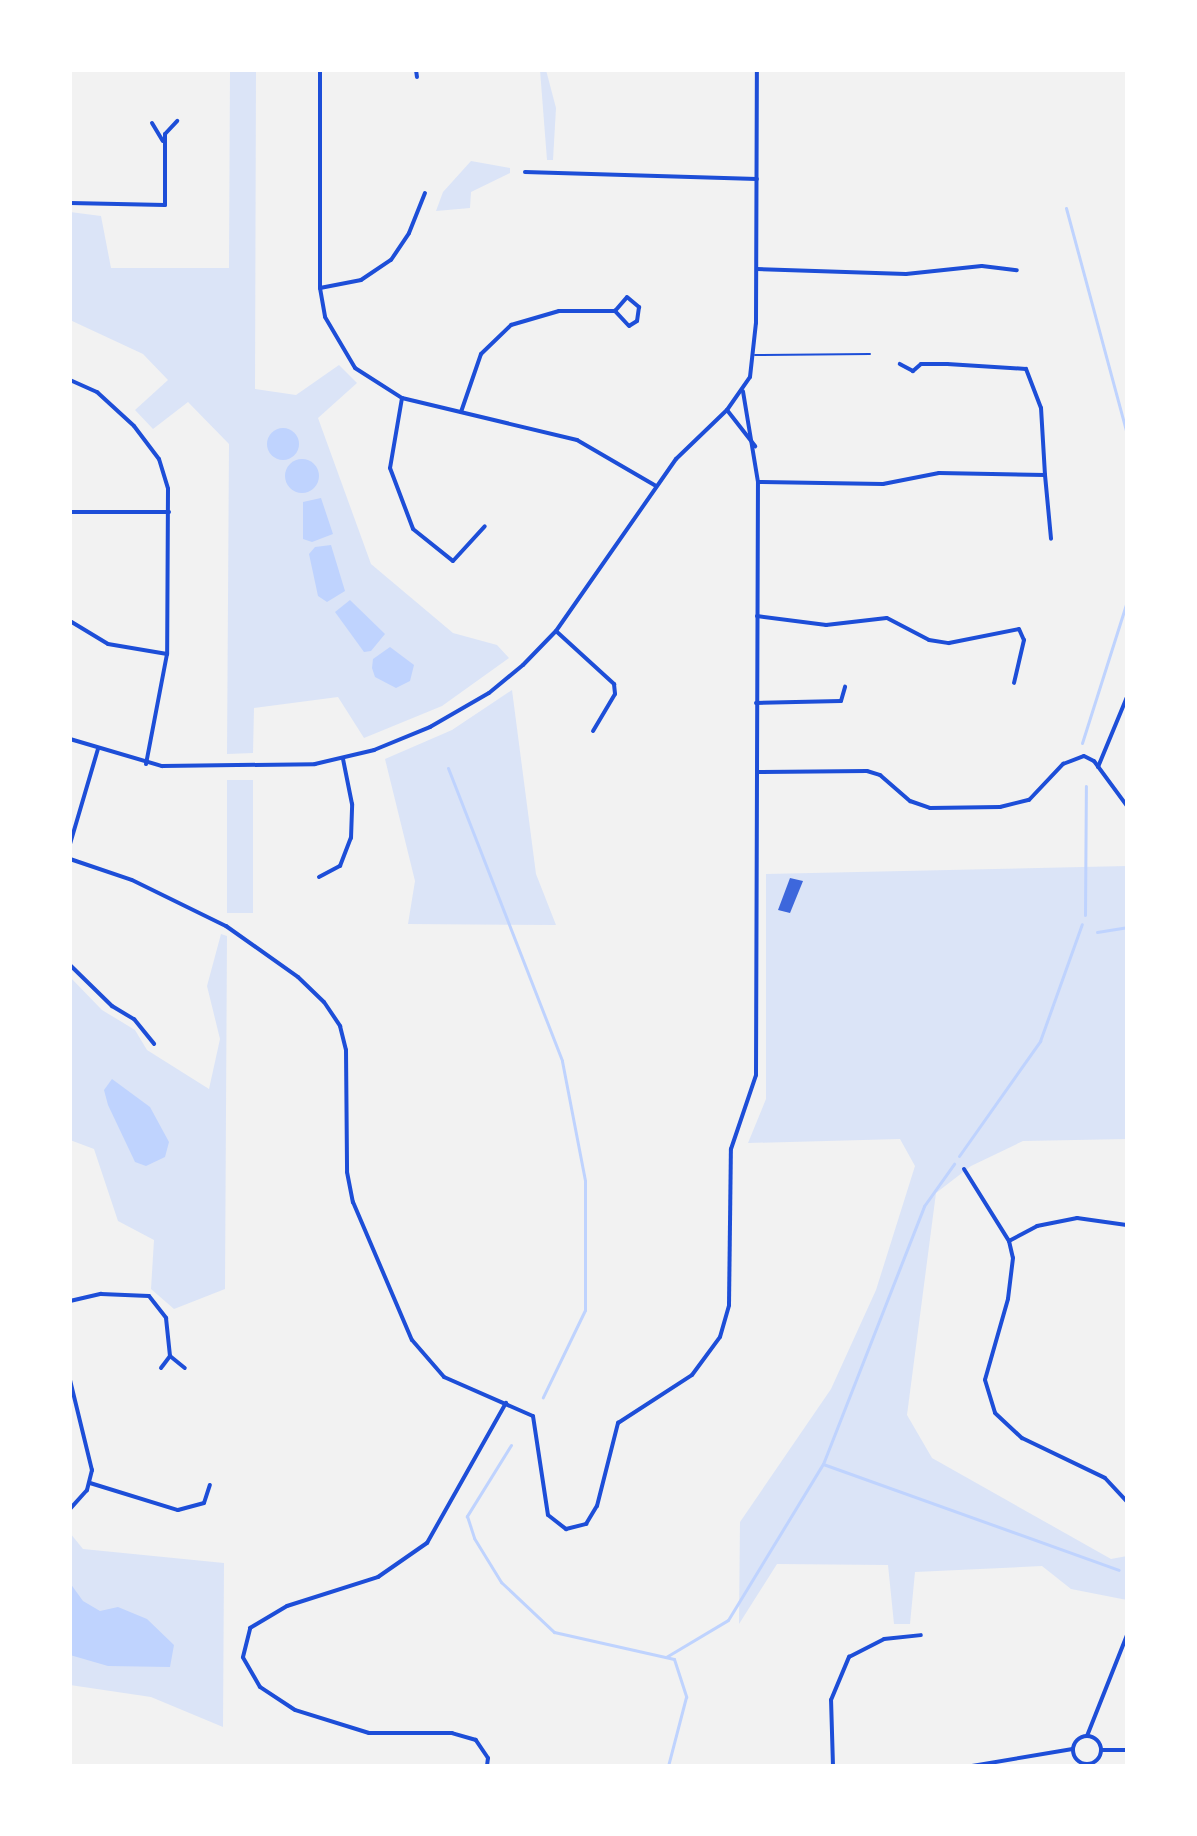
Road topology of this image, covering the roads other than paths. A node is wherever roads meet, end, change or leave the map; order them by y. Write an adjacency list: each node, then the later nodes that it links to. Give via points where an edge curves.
1 (320, 70): 14 (street)
2 (416, 70): 4 (street)
3 (757, 70): 9 (street)
4 (417, 77)
5 (177, 121): 7 (street, via 165,134)
6 (152, 123): 7 (street)
7 (164, 144): 11 (street, via 165,205)
8 (525, 172): 9 (street)
9 (757, 179): 12 (street)
10 (425, 193): 14 (street, via 391,260 361,280)
11 (70, 203)
12 (757, 269): 13 (street, via 906,274 982,266); 17 (street)
13 (1017, 270)
14 (320, 288): 21 (street, via 325,317 355,368)
15 (615, 311): 15 (street, via 627,297 639,307 637,321 629,326); 23 (street, via 559,311 511,325 481,354)
16 (870, 354): 17 (lane)
17 (755, 355): 20 (street)
18 (900, 364): 25 (street, via 913,371 934,364 1026,369 1041,408)
19 (70, 380): 29 (street, via 97,392 150,444 164,471)
20 (743, 391): 22 (street); 24 (street)
21 (402, 398): 23 (street); 30 (street, via 390,468 413,529 453,561)
22 (727, 410): 24 (street); 27 (street)
23 (461, 412): 27 (street, via 577,440)
24 (756, 447): 26 (street)
25 (1045, 475): 26 (street, via 939,473 883,484); 31 (street)
26 (758, 482): 32 (street)
27 (656, 486): 34 (street)
28 (70, 512): 29 (street)
29 (169, 512): 35 (street)
30 (485, 526)
31 (1051, 539)
32 (757, 616): 36 (street, via 826,625 887,618 929,640 949,643 1019,629 1024,640); 39 (street)
33 (70, 621): 35 (street, via 108,644)
34 (556, 631): 40 (street, via 614,684 615,694); 43 (street, via 523,665 464,709 413,736)
35 (167, 654): 44 (street)
36 (1014, 683)
37 (845, 687): 39 (street, via 841,701)
38 (1127, 697): 45 (street)
39 (756, 703): 46 (street)
40 (593, 731)
41 (70, 739): 42 (street)
42 (98, 749): 44 (street); 48 (street)
43 (343, 759): 44 (street, via 267,768); 50 (street, via 352,804 351,838 340,866)
44 (146, 764)
45 (1098, 767): 46 (street, via 1084,756 1073,758 1029,800 1000,807 930,808 910,801 880,775 867,771); 47 (street)
46 (757, 772): 61 (street, via 756,1075 731,1149 731,1286 720,1337 682,1383 618,1423 597,1506 586,1524 566,1529 548,1515 539,1428 528,1411)
47 (1127, 806)
48 (70, 844)
49 (70, 859): 61 (street, via 132,880 226,926 324,1002 340,1026 346,1050 347,1172 353,1202 392,1298 431,1367)
50 (319, 877)
51 (70, 965): 52 (street, via 134,1019)
52 (154, 1044)
53 (964, 1169): 55 (street)
54 (1127, 1225): 55 (street, via 1077,1218 1037,1226)
55 (1009, 1241): 64 (street, via 1013,1273 985,1380 995,1413 1022,1438 1105,1478)
56 (70, 1301): 57 (street, via 101,1294 149,1296 166,1318)
57 (170, 1356): 58 (street); 59 (street)
58 (161, 1368)
59 (185, 1368)
60 (70, 1380): 62 (street, via 89,1450)
61 (506, 1403): 73 (street, via 427,1543 378,1577 287,1606 250,1628 243,1657 260,1687 295,1710 356,1731 452,1733 476,1740 488,1758)
62 (90, 1483): 63 (street, via 178,1510 204,1503); 65 (street)
63 (210, 1485)
64 (1127, 1502)
65 (70, 1509)
66 (921, 1635): 74 (street, via 884,1639 849,1657 831,1700)
67 (1127, 1635): 68 (street)
68 (1087, 1736): 69 (street); 70 (street)
69 (1073, 1749): 72 (street); 75 (street)
70 (1101, 1750): 71 (street); 72 (street, via 1098,1759)
71 (1127, 1750)
72 (1086, 1765)
73 (487, 1766)
74 (833, 1766)
75 (972, 1766)

